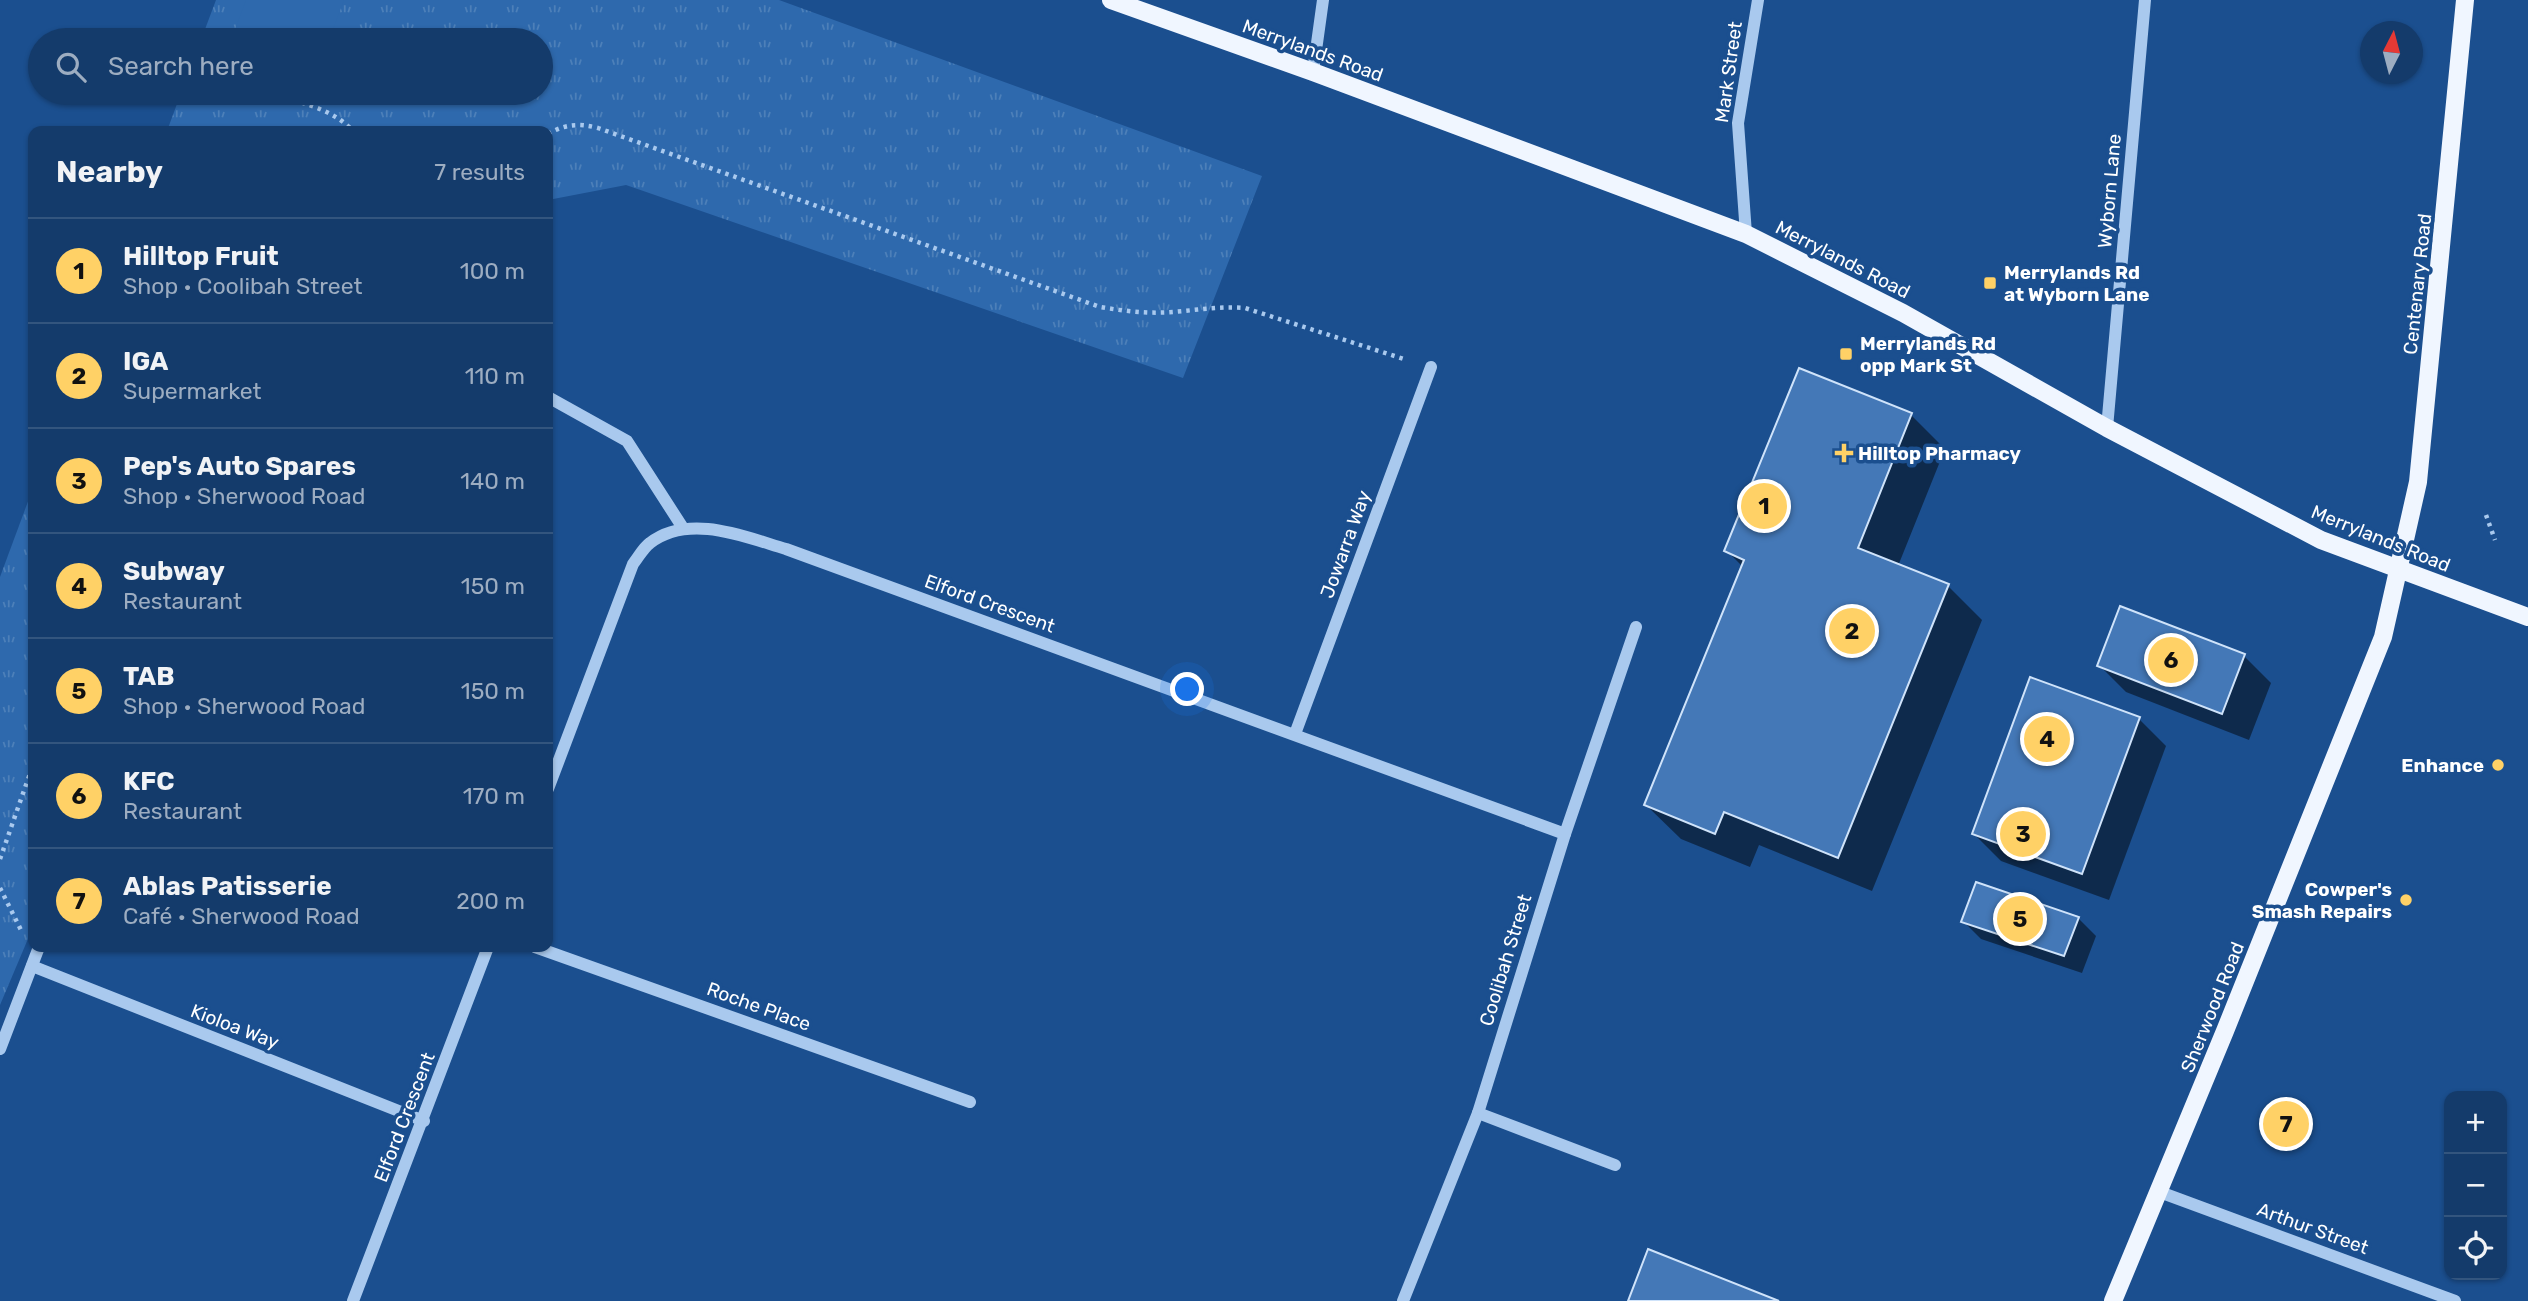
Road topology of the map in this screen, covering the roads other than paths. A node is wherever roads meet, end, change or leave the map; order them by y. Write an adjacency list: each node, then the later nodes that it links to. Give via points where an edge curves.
1 (1111, 0): 6 (main road, Merrylands Road)
2 (1323, 0): 6 (street)
3 (1758, 0): 7 (street, Mark Street, via 1738,123)
4 (2145, 0): 10 (street, Wyborn Lane)
5 (2465, 0): 12 (main road, Centenary Road, via 2418,482)
6 (1313, 72): 7 (main road, Merrylands Road)
7 (1746, 233): 10 (main road, Merrylands Road, via 1903,313)
8 (1431, 367): 15 (street, Jowarra Way)
9 (553, 400): 11 (street, via 627,441)
10 (2106, 428): 12 (main road, Merrylands Road, via 2321,540)
11 (683, 528): 15 (street, Elford Crescent, via 731,532 786,549); 16 (street, Elford Crescent, via 650,543 632,564)
12 (2399, 569): 13 (main road, Merrylands Road); 27 (main road, Sherwood Road, via 2383,636)
13 (2528, 617)
14 (1636, 627): 17 (street, Coolibah Street)
15 (1295, 734): 17 (street, Elford Crescent)
16 (553, 776)
17 (1564, 834): 24 (street, Coolibah Street)
18 (37, 952): 21 (street)
19 (486, 952): 25 (street, Elford Crescent)
20 (549, 952): 23 (street, Roche Place)
21 (32, 967): 22 (street); 25 (street, Kioloa Way)
22 (0, 1049)
23 (970, 1102)
24 (1478, 1113): 26 (street); 29 (street, Coolibah Street)
25 (424, 1121): 28 (street, Elford Crescent)
26 (1615, 1165)
27 (2158, 1191): 30 (main road, Sherwood Road); 31 (street, Arthur Street)
28 (353, 1301)
29 (1403, 1301)
30 (2113, 1301)
31 (2455, 1301)

